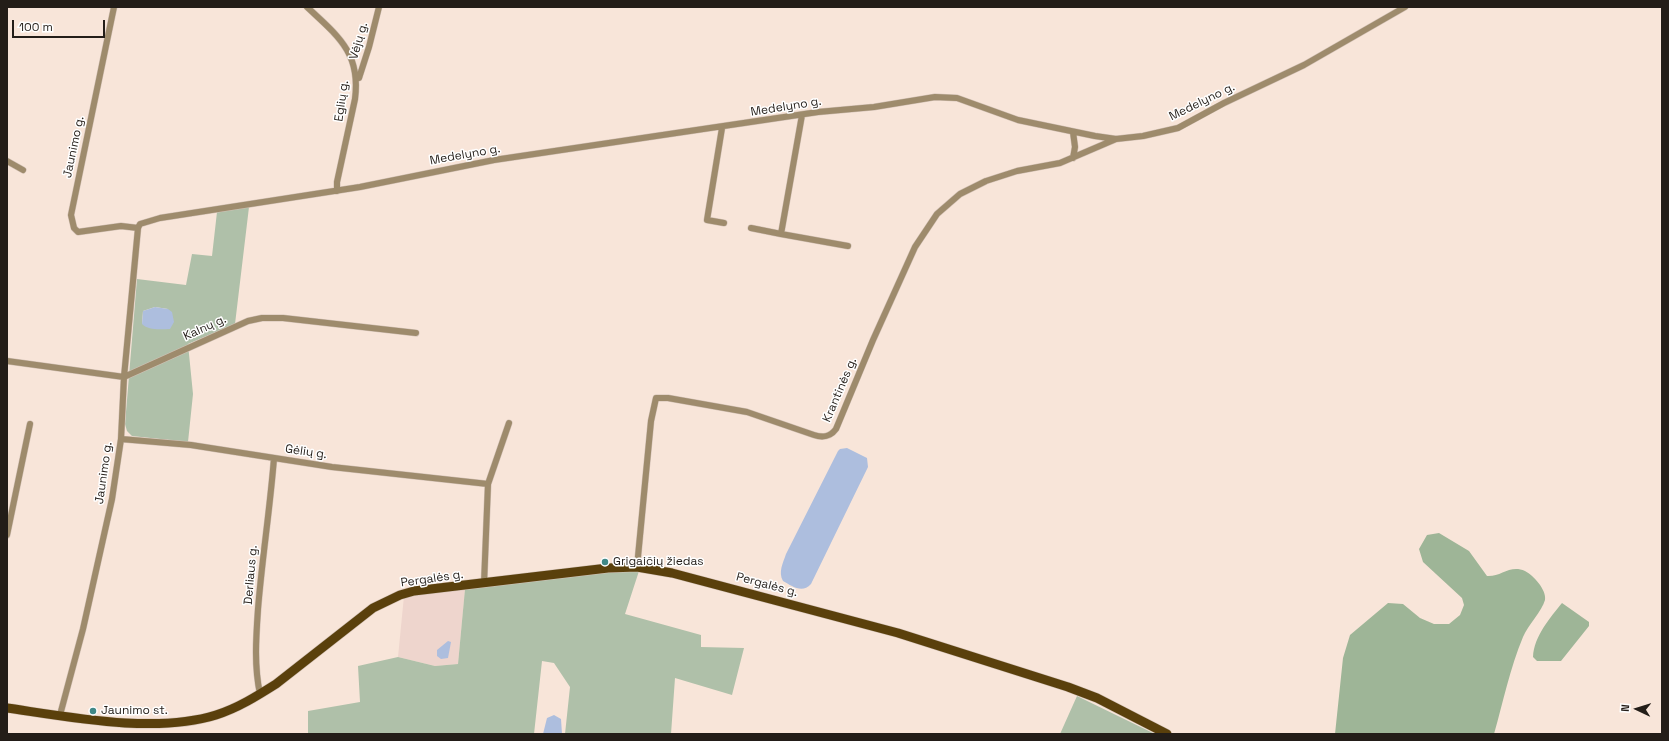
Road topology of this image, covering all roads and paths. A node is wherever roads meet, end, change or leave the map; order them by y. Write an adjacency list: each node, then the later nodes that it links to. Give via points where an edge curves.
1 (114, 7): 15 (street, Jaunimo g., via 71,215 74,228 78,232)
2 (307, 7): 5 (street, Eglių g., via 349,52)
3 (379, 7): 5 (street, Vėjų g., via 364,64 359,78)
4 (1405, 7): 9 (street, Medelyno g., via 1304,65 1178,128)
5 (356, 79): 13 (street, Eglių g., via 355,99)
6 (802, 115): 7 (street, Medelyno g.); 8 (street, Medelyno g., via 935,98 957,98 1018,120); 17 (street)
7 (722, 128): 13 (street, Medelyno g., via 494,160); 14 (street, via 708,220)
8 (1073, 132): 9 (street, Medelyno g.); 10 (street)
9 (1116, 139): 10 (street, Krantinės g.)
10 (1073, 158): 28 (street, Krantinės g., via 986,181 960,194 937,214 915,247 836,430 830,435 821,437 747,412 656,398 651,421)
11 (7, 161): 12 (street)
12 (22, 170)
13 (337, 191): 15 (street, Medelyno g., via 160,218)
14 (724, 223)
15 (139, 226): 21 (street, Jaunimo g.)
16 (751, 228): 17 (street)
17 (781, 234): 18 (street)
18 (848, 246)
19 (416, 333): 21 (street, Kalnų g., via 283,318 262,318 240,325)
20 (7, 361): 21 (street)
21 (124, 377): 24 (street, Jaunimo g.)
22 (508, 423): 26 (street)
23 (30, 424): 27 (street)
24 (121, 439): 25 (street, Gėlių g., via 192,445); 32 (street, Jaunimo g., via 106,529)
25 (274, 458): 26 (street, Gėlių g.); 30 (street, Derliaus g., via 261,568 257,632 256,668)
26 (488, 484): 29 (street)
27 (7, 535)
28 (637, 567): 29 (main road, Pergalės g., via 608,568); 33 (main road, Pergalės g., via 672,573 898,633 1084,692)
29 (484, 584): 30 (main road, Pergalės g., via 400,594 373,608)
30 (260, 694): 32 (main road, Pergalės g., via 233,709 178,723 143,723)
31 (7, 708): 32 (main road, Pergalės g.)
32 (60, 715)
33 (1167, 734)

